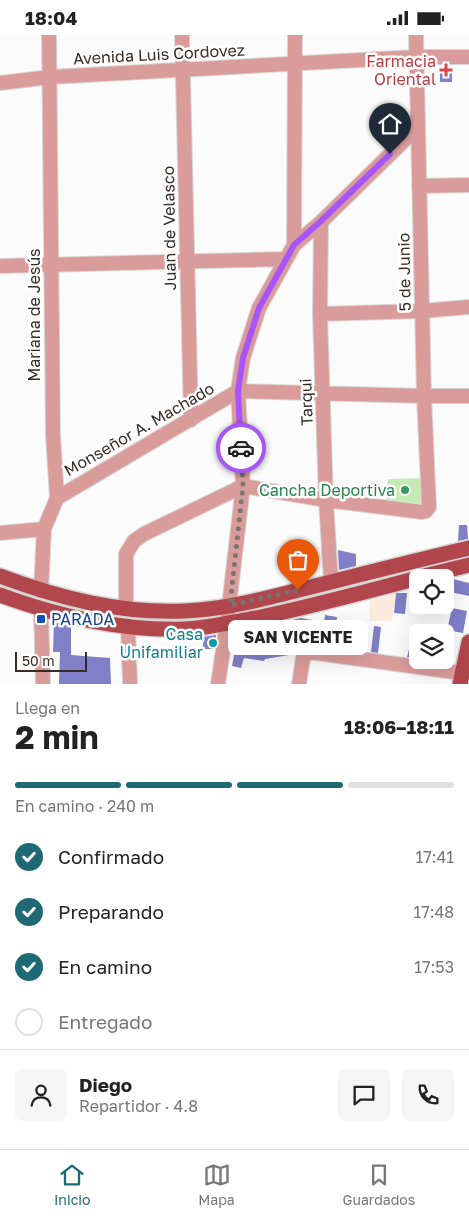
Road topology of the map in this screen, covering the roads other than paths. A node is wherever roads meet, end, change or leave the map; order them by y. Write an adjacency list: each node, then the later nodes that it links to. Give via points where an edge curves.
1 (49, 35): 9 (street, Mariana de Jesús)
2 (182, 35): 8 (street, Juan de Velasco)
3 (296, 35): 7 (street)
4 (416, 35): 5 (street, 5 de Junio)
5 (416, 57): 6 (street, Avenida Luis Cordovez); 7 (street, Avenida Luis Cordovez); 11 (street, 5 de Junio)
6 (469, 57)
7 (296, 64): 8 (street, Avenida Luis Cordovez); 15 (street)
8 (183, 70): 9 (street, Avenida Luis Cordovez); 17 (street, Juan de Velasco)
9 (50, 77): 10 (street, Avenida Luis Cordovez); 18 (street, Mariana de Jesús)
10 (0, 83)
11 (418, 127): 13 (street, 5 de Junio); 14 (street)
12 (469, 185): 13 (street)
13 (419, 186): 21 (street, 5 de Junio)
14 (321, 221): 15 (street); 22 (street, Tarqui)
15 (294, 245): 16 (street)
16 (285, 259): 17 (street); 23 (street, via 259,308 243,358)
17 (188, 261): 18 (street); 27 (street, Juan de Velasco)
18 (51, 264): 19 (street); 29 (street, Mariana de Jesús, via 52,435)
19 (1, 270)
20 (469, 307): 21 (street)
21 (422, 311): 22 (street); 25 (street, 5 de Junio)
22 (320, 314): 24 (street, Tarqui)
23 (238, 391): 24 (street); 27 (street, Monseñor A. Machado); 28 (street)
24 (324, 393): 25 (street); 30 (street, Tarqui)
25 (424, 396): 26 (street); 30 (street, 5 de Junio, via 429,507 422,512)
26 (469, 396)
27 (191, 420): 29 (street, Monseñor A. Machado)
28 (243, 486): 30 (street); 39 (street); 40 (street, via 134,541 126,554)
29 (57, 498): 31 (street, Mariana de Jesús)
30 (326, 500): 36 (street, Tarqui)
31 (44, 529): 32 (street); 37 (street, Mariana de Jesús)
32 (0, 533)
33 (469, 547): 36 (main road)
34 (0, 576): 37 (main road)
35 (409, 580): 42 (main road)
36 (331, 582): 39 (main road)
37 (42, 591): 40 (main road)
38 (0, 595): 41 (main road)
39 (230, 605): 40 (main road, via 185,611); 42 (street)
40 (126, 609)
41 (41, 610): 43 (main road); 46 (street)
42 (227, 623): 43 (main road, via 186,629); 48 (street)
43 (128, 627): 47 (street)
44 (469, 642): 45 (main road)
45 (461, 678): 49 (street, via 310,652 302,658)
46 (42, 684)
47 (130, 684)
48 (218, 684)
49 (299, 684)

